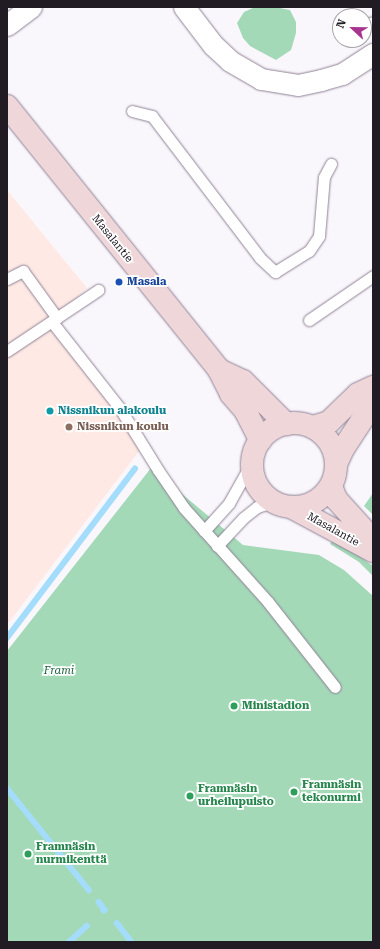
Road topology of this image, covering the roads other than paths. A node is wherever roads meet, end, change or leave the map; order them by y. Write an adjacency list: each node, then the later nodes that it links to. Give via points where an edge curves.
1 (32, 7): 3 (street)
2 (184, 7): 4 (street, via 224,56 261,79 298,85 321,80 342,74)
3 (7, 25)
4 (373, 54)
5 (7, 106): 14 (street, Masalantie)
6 (132, 111): 7 (lane, via 152,116 260,258 275,272 308,251 319,236 324,177)
7 (331, 164)
8 (373, 276): 12 (lane)
9 (7, 279): 11 (lane, via 23,271)
10 (98, 290): 11 (lane)
11 (55, 320): 13 (lane); 24 (lane, via 119,407 170,489)
12 (310, 320)
13 (7, 351)
14 (218, 370): 17 (street, Masalantie, via 243,381); 19 (street, Masalantie, via 231,394 245,410)
15 (373, 387): 18 (street, via 358,394 329,422)
16 (373, 403): 21 (street)
17 (286, 424): 18 (street, via 300,423); 19 (street, via 272,430)
18 (313, 428): 21 (street, via 327,439 335,455)
19 (260, 440): 20 (street, via 254,450)
20 (252, 462): 23 (street, via 258,489); 24 (lane, via 229,503)
21 (336, 464): 22 (street)
22 (331, 486): 23 (street, via 321,498 308,506); 25 (street, Masalantie, via 336,499)
23 (283, 505): 26 (lane, via 256,507 242,518); 27 (street, Masalantie)
24 (204, 531): 26 (lane)
25 (373, 540)
26 (217, 546): 28 (lane, via 265,598)
27 (373, 551)
28 (335, 687)

